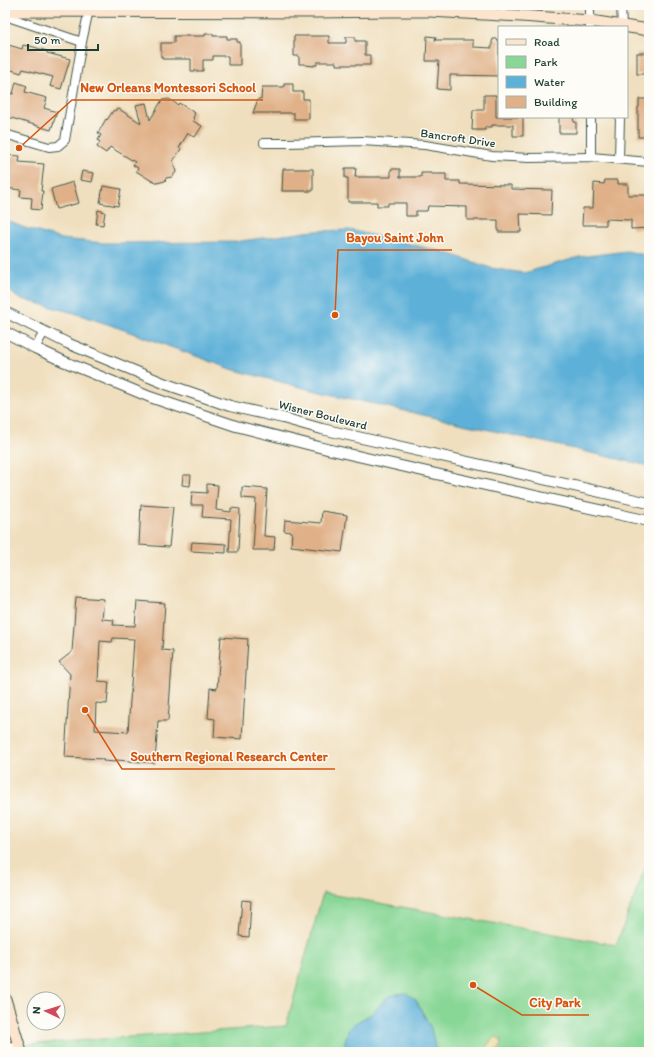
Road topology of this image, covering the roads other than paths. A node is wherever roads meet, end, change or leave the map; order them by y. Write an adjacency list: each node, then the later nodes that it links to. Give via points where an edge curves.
1 (590, 5): 9 (street)
2 (621, 5): 10 (street)
3 (89, 8): 4 (main road); 7 (main road); 13 (street)
4 (149, 8): 5 (main road)
5 (212, 8): 6 (main road, via 317,12)
6 (429, 8): 9 (main road)
7 (5, 11)
8 (5, 16): 13 (street)
9 (590, 24): 10 (main road)
10 (622, 26)
11 (628, 27): 12 (main road)
12 (649, 30)
13 (82, 42): 16 (street, via 65,140 58,146 48,147)
14 (591, 118): 18 (street)
15 (620, 118): 19 (street)
16 (5, 134)
17 (264, 143): 18 (street, Bancroft Drive, via 362,141 425,145 492,156)
18 (591, 157): 19 (street, Bancroft Drive)
19 (619, 159): 20 (street, Bancroft Drive)
20 (649, 162)
21 (5, 312): 23 (street, Wisner Boulevard)
22 (5, 332): 24 (street)
23 (44, 332): 24 (street); 25 (street, Wisner Boulevard, via 166,384 230,406 322,430)
24 (35, 348): 26 (street, via 150,397 236,426 451,478)
25 (649, 503)
26 (649, 521)
27 (5, 999): 29 (main road)
28 (5, 1047): 29 (street)
29 (20, 1048)

